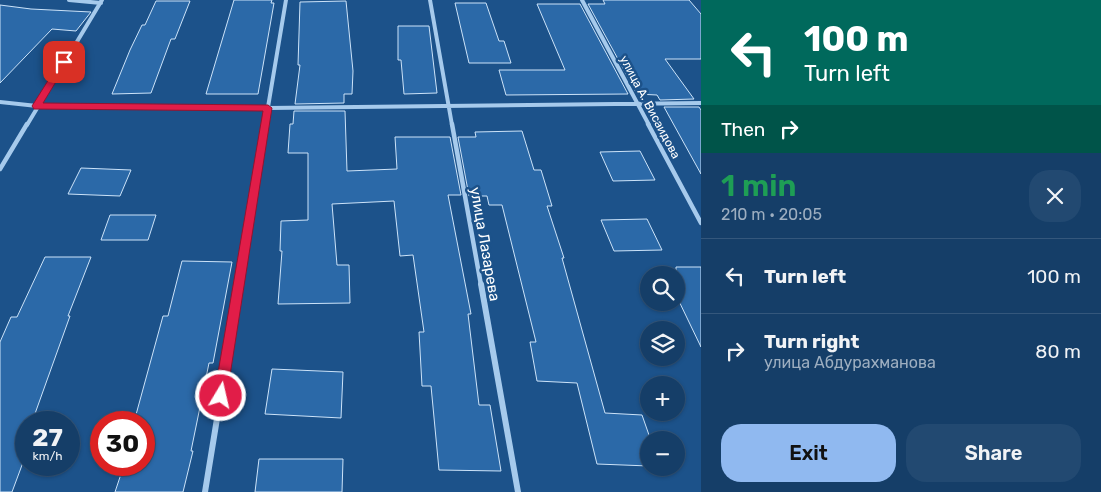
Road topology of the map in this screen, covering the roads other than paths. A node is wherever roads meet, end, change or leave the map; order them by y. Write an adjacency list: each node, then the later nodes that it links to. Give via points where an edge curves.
1 (69, 0): 5 (street)
2 (286, 0): 11 (street)
3 (430, 0): 10 (street, улица Лазарева)
4 (582, 0): 8 (street, улица А. Висаидова)
5 (102, 2): 9 (street)
6 (0, 102): 9 (street)
7 (701, 103): 8 (street)
8 (638, 104): 10 (street); 13 (street, улица А. Висаидова)
9 (37, 106): 11 (street); 12 (street)
10 (448, 106): 11 (street); 15 (street, улица Лазарева)
11 (268, 108): 14 (street)
12 (0, 168)
13 (701, 223)
14 (205, 492)
15 (518, 492)

